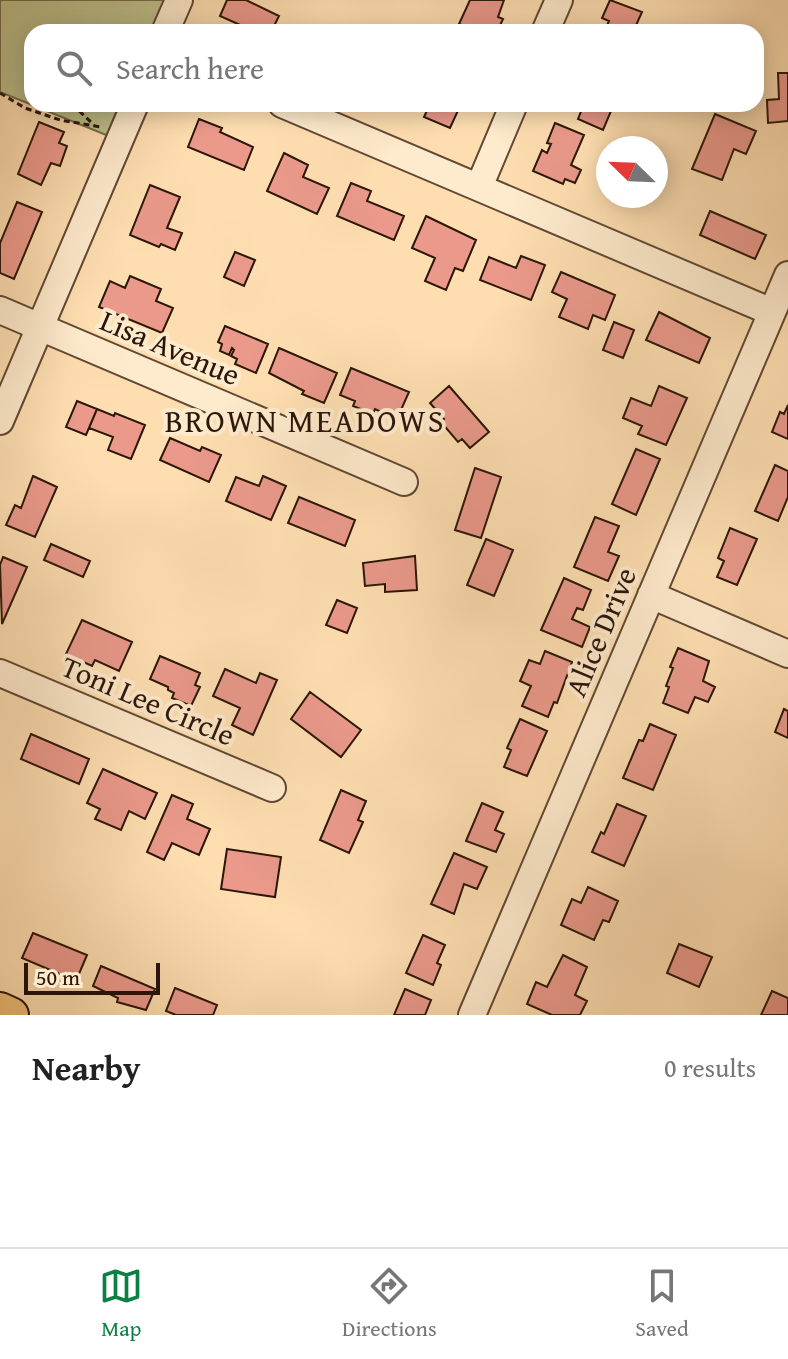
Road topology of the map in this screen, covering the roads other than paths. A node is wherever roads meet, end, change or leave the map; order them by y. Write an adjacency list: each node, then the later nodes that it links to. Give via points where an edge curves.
1 (179, 0): 3 (street)
2 (559, 0): 4 (street)
3 (168, 24)
4 (548, 24)
5 (132, 112): 12 (street)
6 (301, 112): 8 (street)
7 (511, 112): 8 (street)
8 (479, 187): 11 (street)
9 (788, 275): 11 (street, Alice Drive)
10 (0, 310): 12 (street, Lisa Avenue)
11 (772, 312): 15 (street, Alice Drive)
12 (40, 327): 13 (street); 14 (street, Lisa Avenue)
13 (0, 421)
14 (404, 482)
15 (651, 595): 16 (street); 21 (street, Alice Drive)
16 (788, 654)
17 (0, 673): 18 (street, Toni Lee Circle)
18 (272, 788)
19 (0, 1010): 20 (main road)
20 (11, 1015)
21 (472, 1015)

